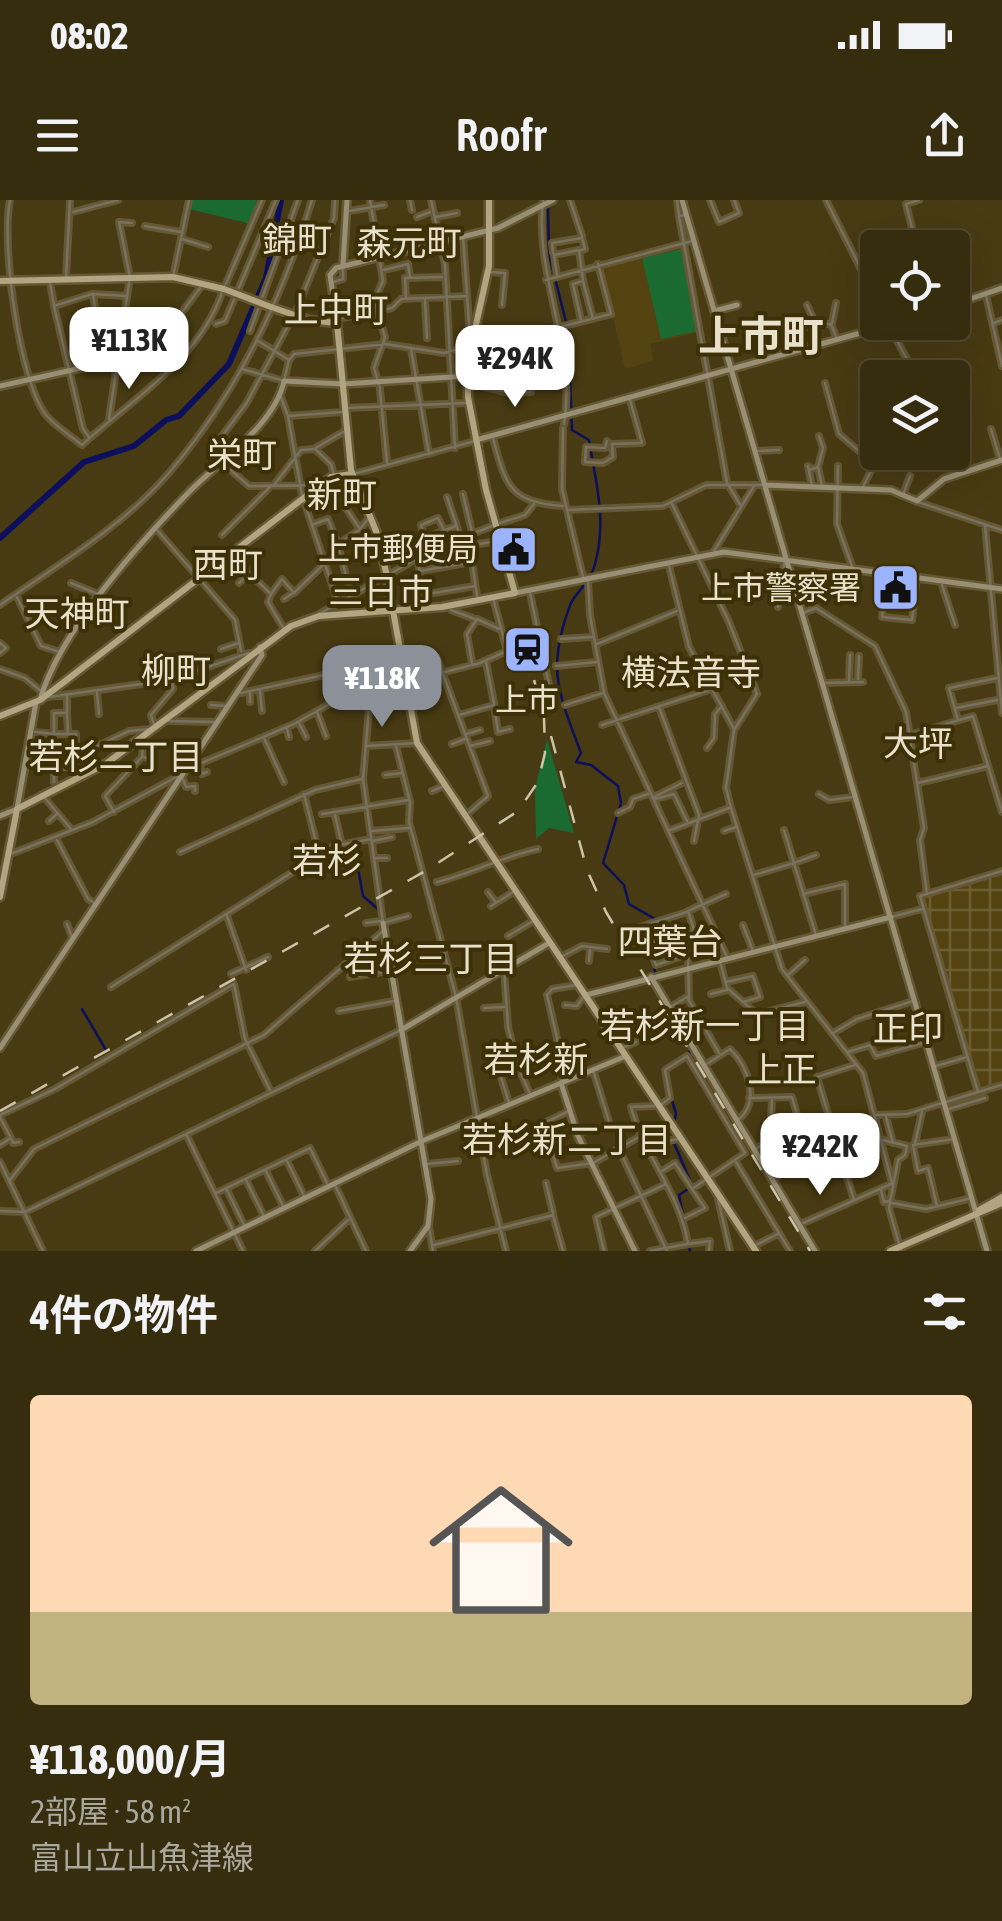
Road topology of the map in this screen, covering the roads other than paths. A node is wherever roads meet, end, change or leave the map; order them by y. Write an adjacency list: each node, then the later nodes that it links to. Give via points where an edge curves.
1 (10, 200): 60 (street)
2 (70, 200): 27 (street)
3 (118, 200): 27 (street)
4 (189, 200): 36 (street)
5 (262, 200): 67 (street)
6 (276, 200): 90 (street, via 231,308)
7 (298, 200): 94 (street)
8 (312, 200): 81 (street)
9 (335, 200): 84 (street, via 334,218)
10 (347, 200): 26 (street)
11 (370, 200): 24 (street)
12 (410, 200): 25 (street)
13 (432, 200): 29 (street)
14 (488, 200): 34 (main road)
15 (554, 200): 22 (street)
16 (570, 200): 39 (street)
17 (682, 200): 30 (street)
18 (710, 200): 19 (street, via 718,222 739,214)
19 (734, 200)
20 (826, 200): 49 (street)
21 (920, 200): 35 (street, via 906,204)
22 (543, 203): 34 (street); 61 (street, via 539,236)
23 (384, 205): 24 (street)
24 (370, 207): 26 (street); 46 (street)
25 (412, 210)
26 (348, 211): 48 (street)
27 (71, 212): 59 (street)
28 (457, 213): 29 (street)
29 (433, 214): 31 (street); 40 (street)
30 (683, 215): 41 (street); 42 (street)
31 (417, 218)
32 (132, 224): 55 (street, via 119,222)
33 (145, 226): 36 (street)
34 (492, 229): 37 (street); 52 (main road)
35 (912, 230)
36 (182, 232): 38 (street)
37 (463, 235): 40 (street); 71 (street)
38 (180, 238): 43 (street); 53 (street)
39 (582, 238): 44 (street, via 585,249); 45 (street, via 552,243)
40 (439, 240): 46 (street); 54 (street)
41 (694, 241): 42 (street); 83 (street)
42 (684, 244): 47 (street); 121 (street)
43 (208, 248)
44 (579, 250): 45 (street); 50 (street)
45 (554, 255): 56 (street)
46 (380, 257): 48 (street); 51 (street)
47 (598, 264): 50 (street); 85 (street, via 610,314)
48 (344, 265): 65 (street, via 332,271); 65 (street, via 343,279)
49 (860, 267)
50 (582, 269): 56 (street); 64 (street)
51 (382, 271): 57 (street, via 408,264); 82 (street)
52 (488, 272): 77 (street, via 505,274); 102 (main road)
53 (172, 276): 55 (main road); 63 (main road)
54 (445, 276): 57 (street); 73 (street)
55 (130, 277): 59 (main road); 70 (street)
56 (557, 277): 61 (street)
57 (410, 278): 74 (street)
58 (50, 279): 59 (main road); 60 (main road); 79 (street)
59 (66, 279)
60 (10, 280): 62 (main road); 124 (street)
61 (546, 280): 93 (street)
62 (0, 281)
63 (204, 281): 67 (main road); 96 (street, via 180,315)
64 (583, 282): 85 (street); 88 (street, via 573,284)
65 (332, 283): 87 (street)
66 (1002, 288): 69 (street)
67 (224, 289): 81 (main road, bridge); 108 (street, via 212,320)
68 (93, 294): 70 (street); 79 (street); 112 (street, via 100,342)
69 (986, 294): 75 (street); 89 (street)
70 (128, 296): 96 (street)
71 (466, 296): 73 (street); 102 (street)
72 (424, 298): 73 (street); 74 (street); 97 (street)
73 (446, 298): 106 (street)
74 (406, 299): 82 (street)
75 (970, 299)
76 (836, 302): 92 (street)
77 (502, 305)
78 (737, 305): 83 (street)
79 (54, 306): 118 (street)
80 (807, 306): 91 (street)
81 (272, 307): 84 (main road); 99 (street)
82 (375, 311): 87 (street); 101 (street)
83 (713, 311): 117 (street)
84 (294, 316): 87 (main road); 105 (street)
85 (593, 319): 88 (street)
86 (1002, 320): 89 (street)
87 (336, 321): 103 (main road)
88 (582, 322): 93 (street)
89 (992, 323): 114 (street)
90 (216, 324)
91 (816, 324): 92 (street); 107 (street, via 786,333)
92 (831, 324): 100 (street)
93 (558, 328): 98 (street); 113 (street)
94 (250, 331)
95 (860, 333): 100 (street)
96 (120, 338): 111 (street)
97 (426, 338)
98 (514, 339): 102 (street); 115 (street)
99 (257, 340): 105 (street); 116 (street)
100 (838, 340): 107 (street)
101 (385, 344): 103 (street); 104 (street); 132 (street, via 374,368)
102 (472, 344): 106 (street); 125 (main road)
103 (340, 349): 109 (street); 129 (main road)
104 (411, 349): 106 (street); 126 (street)
105 (275, 351): 109 (street); 123 (street)
106 (450, 351): 122 (street)
107 (792, 352): 117 (street)
108 (182, 354): 111 (street, via 150,367); 143 (street, via 140,400)
109 (289, 360): 127 (street)
110 (531, 361): 113 (street)
111 (117, 363): 112 (street); 143 (street)
112 (94, 365): 118 (street)
113 (563, 365): 119 (street)
114 (1002, 366)
115 (513, 367): 119 (street); 134 (street)
116 (240, 368): 123 (street); 233 (street, via 215,414 167,475)
117 (731, 369): 121 (street); 155 (street)
118 (70, 370): 124 (street); 149 (street, via 82,429)
119 (563, 373): 144 (street)
120 (0, 374): 130 (street)
121 (709, 374): 136 (street); 170 (street)
122 (451, 376): 125 (street); 126 (street); 138 (street)
123 (261, 377): 127 (street); 160 (street, via 211,446)
124 (30, 378): 130 (street); 149 (street, via 46,415 82,445)
125 (467, 378): 131 (street); 131 (street, via 478,372); 137 (main road)
126 (415, 380): 132 (street); 139 (street)
127 (284, 382): 129 (street); 135 (street)
128 (825, 382): 156 (street, via 839,434)
129 (343, 384): 132 (street); 141 (main road)
130 (2, 385)
131 (478, 386): 134 (street)
132 (380, 387): 140 (street)
133 (531, 392): 134 (street)
134 (512, 393)
135 (281, 396): 142 (street); 160 (street)
136 (629, 398): 144 (street); 151 (street, via 642,443 612,444 613,457 585,462 586,447 606,448)
137 (468, 403): 138 (street); 150 (main road)
138 (450, 405): 139 (street); 152 (street)
139 (419, 406): 140 (street); 157 (street)
140 (380, 407): 141 (street); 161 (street)
141 (344, 410): 142 (street); 146 (main road)
142 (288, 416): 158 (street)
143 (109, 420): 149 (street)
144 (564, 423): 147 (street); 188 (street, via 560,473)
145 (991, 429): 159 (street)
146 (345, 430): 153 (street); 167 (main road)
147 (492, 435): 150 (street); 185 (street, via 504,481)
148 (818, 436): 163 (street)
149 (90, 438)
150 (476, 440): 152 (street); 191 (main road)
151 (607, 440)
152 (455, 448): 157 (street)
153 (315, 449): 158 (street); 168 (street)
154 (778, 450): 155 (street)
155 (754, 451): 173 (street)
156 (860, 453)
157 (430, 456): 161 (street)
158 (295, 458): 174 (street); 175 (street)
159 (1001, 460): 164 (street)
160 (220, 462): 174 (street, via 249,486); 194 (street)
161 (387, 466): 167 (street)
162 (838, 466): 178 (street)
163 (818, 467): 176 (street, via 809,468); 177 (street)
164 (970, 469)
165 (871, 470): 179 (street)
166 (966, 470): 184 (street)
167 (352, 474): 168 (main road); 189 (main road)
168 (334, 475): 171 (main road)
169 (910, 476): 180 (street)
170 (726, 483): 172 (street); 186 (street, via 696,488); 187 (street)
171 (324, 484): 175 (street); 183 (main road); 195 (street)
172 (755, 485): 173 (street); 187 (street)
173 (765, 485): 176 (street); 210 (street)
174 (272, 486): 175 (street); 199 (street)
175 (300, 486): 183 (street)
176 (812, 487): 177 (street)
177 (822, 488): 178 (street)
178 (838, 488): 179 (street); 215 (street, via 837,524)
179 (863, 489): 180 (street)
180 (903, 493): 184 (street)
181 (463, 494): 198 (street)
182 (447, 497): 193 (street)
183 (304, 498): 190 (street); 222 (main road)
184 (917, 501): 192 (street)
185 (534, 504): 188 (street); 191 (street)
186 (672, 504): 188 (street); 209 (street)
187 (741, 506): 207 (street)
188 (566, 508): 220 (street)
189 (370, 518): 195 (street); 205 (main road)
190 (313, 524): 203 (street, via 328,519); 214 (street)
191 (496, 525): 198 (street); 202 (main road)
192 (985, 525): 197 (street); 226 (street)
193 (456, 526): 196 (street); 201 (street)
194 (156, 529): 222 (street); 236 (street)
195 (360, 529): 203 (street)
196 (444, 530): 200 (street); 200 (street, via 438,518 421,525)
197 (1002, 530)
198 (470, 534): 201 (street); 212 (street)
199 (222, 535)
200 (424, 538): 208 (street)
201 (461, 538): 208 (street)
202 (499, 540): 204 (street); 232 (main road)
203 (338, 544): 231 (street)
204 (478, 544)
205 (380, 546): 206 (street); 218 (main road)
206 (362, 550)
207 (714, 552): 209 (street); 210 (street)
208 (428, 553): 211 (street)
209 (695, 556): 213 (street); 328 (street, via 757,694)
210 (785, 557): 215 (street); 245 (street); 249 (street)
211 (418, 560): 216 (street); 218 (street)
212 (472, 562): 216 (street); 225 (street)
213 (668, 562): 220 (street); 248 (street)
214 (325, 563): 230 (street); 239 (street)
215 (853, 568): 217 (street); 229 (street)
216 (420, 571): 235 (street)
217 (880, 572): 219 (street); 219 (street, via 882,617 912,620)
218 (387, 574): 231 (street); 243 (main road)
219 (917, 577): 221 (street)
220 (586, 578): 227 (street); 255 (street)
221 (940, 578): 226 (street); 252 (street)
222 (200, 579): 258 (street, via 235,620); 300 (main road)
223 (72, 583): 236 (street)
224 (238, 583): 234 (street, via 251,571)
225 (476, 586): 235 (street); 240 (street)
226 (991, 586): 228 (street); 247 (street)
227 (529, 589): 232 (street); 297 (street)
228 (1002, 589)
229 (854, 590)
230 (294, 592): 234 (street, via 282,579); 238 (street)
231 (351, 592): 239 (street)
232 (514, 593): 237 (main road)
233 (16, 594): 241 (street); 264 (street, via 41,646)
234 (271, 594): 254 (street, via 268,602)
235 (422, 595): 244 (street)
236 (102, 596): 264 (street)
237 (493, 598): 240 (main road); 253 (street)
238 (284, 599)
239 (337, 600): 250 (street)
240 (478, 602): 242 (main road)
241 (0, 605)
242 (448, 606): 244 (main road); 251 (street)
243 (394, 608): 244 (main road); 250 (main road); 272 (main road)
244 (424, 608)
245 (778, 608)
246 (1002, 609): 247 (street)
247 (993, 610): 269 (street)
248 (678, 611): 259 (street); 290 (street, via 688,646)
249 (801, 613): 288 (street); 332 (street, via 816,608 871,642 906,712)
250 (318, 616): 254 (main road)
251 (477, 619): 253 (street); 275 (street, via 467,634)
252 (955, 625)
253 (502, 629): 262 (street)
254 (285, 630): 260 (main road)
255 (594, 637): 256 (street); 259 (street)
256 (561, 639)
257 (0, 643): 263 (street, via 6,648)
258 (240, 643): 261 (street); 265 (street)
259 (595, 645): 274 (street)
260 (260, 647): 266 (main road); 296 (street, via 262,655)
261 (221, 649)
262 (507, 651): 271 (street); 277 (street)
263 (0, 653)
264 (62, 653): 300 (street)
265 (241, 653): 266 (street); 284 (street)
266 (251, 654): 317 (main road)
267 (850, 655): 286 (street)
268 (859, 656): 286 (street, via 860,682)
269 (999, 656): 283 (street)
270 (438, 658): 281 (street)
271 (486, 659): 275 (street); 304 (street)
272 (401, 660): 273 (street); 279 (main road)
273 (385, 661)
274 (598, 662): 276 (street); 295 (street)
275 (472, 665): 281 (street)
276 (556, 666)
277 (512, 668)
278 (0, 669): 300 (street, via 33,684 42,692)
279 (402, 670): 280 (street); 287 (main road)
280 (372, 672): 285 (street); 291 (street)
281 (442, 672): 282 (street); 315 (street)
282 (427, 676): 287 (street); 292 (street)
283 (998, 678): 289 (street); 308 (street, via 949,688)
284 (172, 679): 293 (street); 325 (street, via 173,688 151,715)
285 (370, 681): 311 (street); 342 (street)
286 (849, 682): 288 (street)
287 (404, 683): 340 (main road)
288 (822, 684): 367 (street)
289 (1001, 685): 299 (street)
290 (713, 689): 305 (street); 307 (street)
291 (260, 690): 294 (street); 310 (street)
292 (425, 691)
293 (97, 692): 298 (street); 314 (street)
294 (250, 692): 296 (street); 301 (street)
295 (604, 693): 302 (street); 322 (street)
296 (236, 694): 306 (street)
297 (550, 694)
298 (68, 695): 300 (street); 313 (street)
299 (1000, 699): 308 (street); 309 (street)
300 (38, 701): 316 (main road); 329 (street)
301 (250, 702)
302 (565, 704)
303 (211, 705): 306 (street)
304 (494, 705): 315 (street); 327 (street, via 498,732)
305 (723, 705): 328 (street); 346 (street)
306 (228, 706): 320 (street)
307 (659, 708): 322 (street); 359 (street)
308 (954, 708): 318 (street)
309 (1002, 710)
310 (262, 711)
311 (317, 711): 321 (street); 334 (street)
312 (185, 712): 319 (street)
313 (67, 714): 330 (street, via 54,713); 331 (street)
314 (100, 714)
315 (458, 715): 335 (street)
316 (0, 716)
317 (167, 718): 319 (street); 325 (main road)
318 (958, 720): 332 (street); 350 (street, via 974,716)
319 (183, 721): 320 (street)
320 (218, 722): 353 (street)
321 (298, 722): 324 (street); 338 (street)
322 (616, 722): 323 (street); 368 (street)
323 (602, 725)
324 (287, 727): 336 (street); 337 (street)
325 (153, 729): 333 (main road); 345 (street, via 129,731)
326 (480, 730): 335 (street)
327 (510, 730)
328 (734, 730): 371 (street)
329 (33, 732): 330 (street); 370 (street)
330 (54, 734): 331 (street); 351 (street)
331 (68, 734): 351 (street, via 76,734 76,760)
332 (909, 735): 360 (street)
333 (144, 736): 347 (street); 366 (main road)
334 (326, 736)
335 (465, 736): 341 (street); 344 (street)
336 (263, 737): 349 (street); 358 (street)
337 (290, 737)
338 (306, 737)
339 (490, 741): 344 (street)
340 (417, 744): 343 (street); 361 (main road)
341 (452, 744)
342 (364, 746): 343 (street); 356 (street)
343 (396, 746): 354 (street)
344 (469, 746): 381 (street, via 488,796)
345 (94, 748)
346 (708, 748)
347 (142, 757): 348 (street); 374 (street, via 105,796)
348 (153, 760)
349 (200, 765): 352 (street); 353 (street)
350 (988, 766): 360 (street); 375 (street)
351 (54, 768): 357 (street)
352 (207, 772)
353 (183, 773): 363 (street, via 186,787); 374 (street); 415 (street)
354 (402, 773): 355 (street); 369 (street)
355 (386, 776)
356 (363, 779): 364 (street); 372 (street)
357 (54, 782)
358 (284, 782)
359 (684, 782): 368 (street); 380 (street)
360 (917, 783): 412 (street)
361 (444, 786): 362 (street); 381 (main road)
362 (432, 790)
363 (196, 791)
364 (304, 794): 397 (street); 400 (street)
365 (819, 794): 367 (street, via 829,800)
366 (43, 796): 370 (main road); 373 (street)
367 (855, 796): 422 (street)
368 (652, 797): 377 (street, via 633,799); 383 (street, via 674,794); 386 (street)
369 (410, 799): 372 (street); 385 (street)
370 (17, 808): 379 (street); 399 (main road)
371 (730, 808): 380 (street); 384 (street)
372 (368, 810): 376 (street, via 352,806); 389 (street)
373 (58, 812): 382 (street); 388 (street)
374 (114, 812): 388 (street)
375 (1002, 812)
376 (334, 813): 378 (street); 395 (street)
377 (618, 813)
378 (322, 814)
379 (0, 816)
380 (699, 816): 383 (street); 394 (street)
381 (464, 817): 403 (main road)
382 (49, 821)
383 (687, 821): 386 (street)
384 (737, 827): 390 (street); 406 (street)
385 (411, 828): 389 (street); 463 (street)
386 (668, 830): 417 (street)
387 (784, 830): 404 (street)
388 (72, 831): 391 (street)
389 (370, 831): 393 (street)
390 (724, 831)
391 (56, 838): 399 (street); 415 (street)
392 (392, 838): 393 (street)
393 (371, 840): 395 (street); 401 (street)
394 (694, 841)
395 (341, 843): 400 (street)
396 (538, 849): 403 (street)
397 (180, 852)
398 (816, 854): 404 (street)
399 (7, 856): 413 (main road)
400 (319, 856): 420 (street)
401 (374, 858): 402 (street); 426 (street)
402 (388, 858)
403 (492, 859): 407 (street, via 479,871); 409 (main road)
404 (794, 864): 406 (street); 411 (street)
405 (1002, 871): 412 (street)
406 (752, 876): 436 (street)
407 (437, 882)
408 (488, 892): 414 (street)
409 (514, 892): 414 (street); 423 (main road)
410 (726, 894): 417 (street)
411 (803, 894): 428 (street, via 845,884); 432 (street)
412 (927, 894): 418 (street, via 920,896)
413 (0, 897)
414 (496, 902): 416 (street)
415 (96, 904): 433 (street)
416 (491, 906)
417 (704, 907): 419 (street); 444 (street)
418 (923, 909): 422 (street); 483 (street)
419 (688, 911): 429 (street); 430 (street)
420 (227, 916): 450 (street); 459 (street)
421 (408, 916): 426 (street)
422 (890, 917): 428 (street); 465 (street)
423 (534, 920): 431 (street); 434 (main road)
424 (366, 923): 426 (street)
425 (67, 924): 433 (street)
426 (383, 925): 451 (street); 478 (street)
427 (743, 925): 440 (street)
428 (845, 928): 432 (street)
429 (627, 931)
430 (694, 931): 435 (street); 441 (street, via 700,949)
431 (508, 936)
432 (816, 936): 436 (street)
433 (73, 938): 479 (street)
434 (549, 943): 443 (main road); 449 (street)
435 (648, 945): 437 (street); 441 (street, via 656,965)
436 (775, 946): 440 (street); 454 (street)
437 (638, 948)
438 (590, 949): 439 (street); 443 (street, via 582,946); 445 (street)
439 (607, 949)
440 (754, 952): 444 (street)
441 (688, 954): 448 (street)
442 (268, 957): 450 (street)
443 (560, 958): 458 (main road)
444 (724, 959): 448 (street); 457 (street)
445 (589, 960)
446 (805, 960): 454 (street)
447 (366, 964): 453 (street)
448 (691, 967): 456 (street); 466 (street)
449 (504, 969): 463 (street); 471 (street)
450 (246, 970): 452 (street)
451 (391, 970): 453 (street); 464 (street)
452 (231, 974)
453 (367, 974): 455 (street)
454 (787, 976): 467 (street)
455 (350, 977)
456 (651, 977): 462 (street); 472 (street)
457 (726, 982): 460 (street); 468 (street, via 753,976 760,997)
458 (578, 984): 462 (main road); 489 (street, via 548,995)
459 (111, 987)
460 (728, 989): 461 (street); 468 (street)
461 (712, 994)
462 (586, 995): 469 (street, via 577,1006); 480 (main road)
463 (456, 998): 474 (street); 505 (street)
464 (396, 1000): 473 (street); 474 (street)
465 (915, 1000): 475 (street, via 857,1018); 477 (street)
466 (689, 1001): 472 (street); 482 (street)
467 (806, 1001): 468 (street, via 757,1014); 475 (street)
468 (742, 1002)
469 (565, 1006)
470 (484, 1008): 471 (street)
471 (505, 1008): 485 (street)
472 (668, 1008): 486 (street)
473 (339, 1011)
474 (402, 1030): 491 (street); 516 (street)
475 (832, 1034): 481 (street)
476 (636, 1042): 480 (street)
477 (927, 1042): 481 (street, via 876,1056 870,1046); 487 (street)
478 (248, 1044): 491 (street); 504 (street, via 234,984); 539 (street, via 34,1149)
479 (0, 1048)
480 (624, 1052): 488 (street); 498 (main road)
481 (846, 1052): 484 (street)
482 (719, 1054): 486 (street); 494 (street, via 736,1053 751,1082)
483 (968, 1057): 487 (street); 492 (street)
484 (857, 1065): 502 (street); 524 (street, via 817,1077)
485 (518, 1066): 493 (street); 497 (street, via 498,1077)
486 (704, 1066): 506 (street)
487 (934, 1067): 499 (street)
488 (593, 1070): 489 (street); 509 (street, via 610,1125)
489 (562, 1083): 493 (street); 501 (street)
490 (1002, 1085): 492 (street)
491 (270, 1092): 508 (street)
492 (978, 1092): 499 (street)
493 (530, 1096): 497 (street)
494 (749, 1098): 495 (street); 506 (street)
495 (772, 1098): 507 (street, via 792,1098); 507 (street, via 771,1120)
496 (985, 1098): 499 (street)
497 (510, 1105): 505 (street)
498 (659, 1105): 510 (street, via 631,1107); 511 (main road); 529 (street, via 670,1098 665,1070 687,1056 745,1153)
499 (946, 1106): 500 (street); 513 (street)
500 (922, 1109): 503 (street); 520 (street)
501 (570, 1110): 509 (street); 533 (street, via 544,1123 558,1168)
502 (874, 1115): 503 (street); 512 (street)
503 (885, 1115): 517 (street)
504 (0, 1116): 514 (street)
505 (477, 1118): 516 (street); 569 (street)
506 (737, 1121): 523 (street)
507 (798, 1121): 530 (street)
508 (186, 1133): 548 (street); 561 (street)
509 (578, 1134): 533 (street)
510 (641, 1136): 519 (street); 521 (street)
511 (682, 1139): 519 (street); 537 (main road)
512 (878, 1139): 517 (street); 543 (street)
513 (956, 1139): 520 (street); 552 (street)
514 (12, 1140): 515 (street); 518 (street); 522 (street)
515 (19, 1142)
516 (422, 1142): 532 (street); 544 (street)
517 (894, 1144): 520 (street)
518 (0, 1145)
519 (646, 1145): 536 (street)
520 (912, 1145): 543 (street); 558 (street, via 918,1170 928,1168)
521 (619, 1148): 533 (street); 549 (street)
522 (12, 1149)
523 (754, 1150): 540 (street); 540 (street, via 776,1136 786,1151 794,1166)
524 (838, 1152): 527 (street); 530 (street)
525 (866, 1152): 527 (street)
526 (286, 1159): 535 (street); 544 (street, via 310,1148); 551 (street)
527 (841, 1160): 534 (street)
528 (458, 1161): 532 (street)
529 (735, 1161): 537 (street); 571 (street)
530 (810, 1161): 534 (street, via 815,1177)
531 (0, 1162): 539 (street)
532 (426, 1164): 567 (street)
533 (593, 1164): 556 (street)
534 (843, 1168): 553 (street)
535 (265, 1170): 538 (street); 557 (street)
536 (662, 1171): 542 (street); 546 (street, via 675,1163)
537 (708, 1178): 546 (street); 550 (main road)
538 (246, 1179): 545 (street); 563 (street)
539 (10, 1180): 561 (street)
540 (772, 1180): 566 (street)
541 (546, 1183): 562 (street)
542 (668, 1183): 549 (street); 565 (street)
543 (892, 1183): 547 (street); 555 (street)
544 (331, 1185): 551 (street); 564 (street)
545 (226, 1188): 548 (street); 568 (street)
546 (692, 1188): 565 (street, via 705,1208)
547 (880, 1188): 553 (street); 555 (street, via 884,1202)
548 (216, 1193): 570 (street)
549 (643, 1195): 556 (street); 576 (street)
550 (719, 1195): 574 (main road); 589 (street)
551 (305, 1198): 557 (street)
552 (973, 1198): 558 (street); 560 (street)
553 (854, 1200): 566 (street)
554 (1002, 1200): 560 (main road)
555 (891, 1201): 558 (street); 575 (street)
556 (616, 1207): 585 (street, via 596,1218); 586 (street)
557 (284, 1208): 563 (street)
558 (937, 1208)
559 (0, 1211): 561 (street)
560 (978, 1211): 575 (main road); 593 (street)
561 (25, 1212): 577 (street)
562 (553, 1215): 569 (street); 584 (street)
563 (265, 1218): 568 (street)
564 (350, 1219): 580 (street); 581 (street)
565 (684, 1219): 572 (street)
566 (799, 1225): 591 (street)
567 (428, 1226): 573 (street); 582 (street)
568 (246, 1227): 570 (street)
569 (500, 1228): 573 (street); 583 (street)
570 (234, 1232): 578 (street); 579 (street)
571 (780, 1234): 574 (street); 590 (street)
572 (688, 1244): 576 (street); 588 (street, via 710,1241)
573 (434, 1248)
574 (754, 1249)
575 (900, 1249): 592 (main road)
576 (666, 1250): 587 (street)
577 (44, 1251)
578 (196, 1251)
579 (243, 1251)
580 (315, 1251)
581 (366, 1251)
582 (410, 1251)
583 (506, 1251)
584 (563, 1251)
585 (604, 1251)
586 (635, 1251)
587 (650, 1251)
588 (710, 1251)
589 (730, 1251)
590 (790, 1251)
591 (815, 1251)
592 (890, 1251)
593 (988, 1251)

